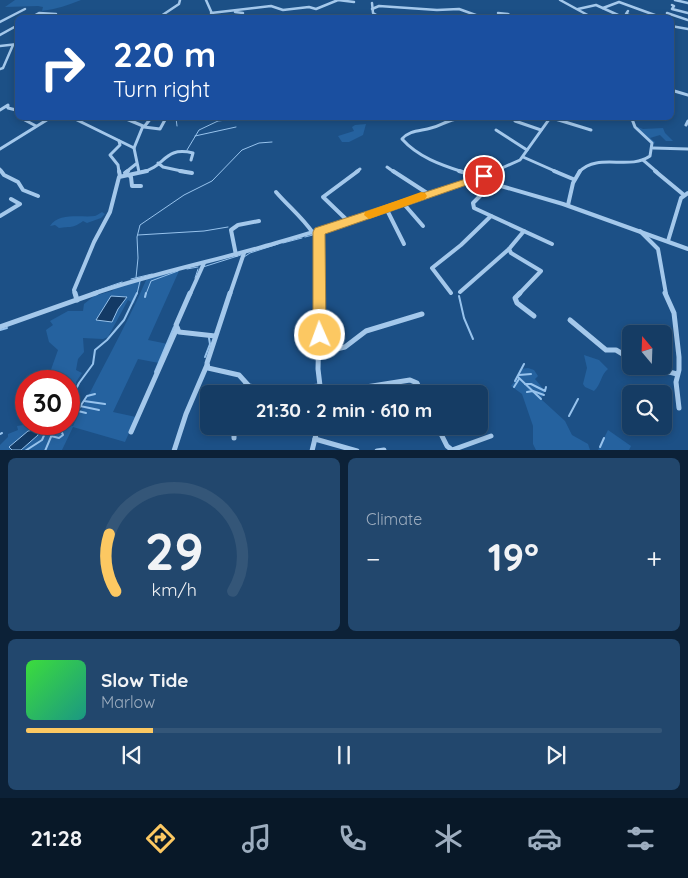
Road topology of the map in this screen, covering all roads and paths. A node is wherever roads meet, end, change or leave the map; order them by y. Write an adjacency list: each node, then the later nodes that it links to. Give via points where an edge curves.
1 (180, 0): 24 (street)
2 (206, 0): 17 (street)
3 (560, 0): 14 (street)
4 (675, 0): 8 (street); 10 (street)
5 (630, 1): 9 (street)
6 (354, 2): 16 (street, via 336,0 316,9 283,10 271,6)
7 (372, 3): 13 (street)
8 (688, 3)
9 (630, 5): 11 (street, via 618,2); 31 (street)
10 (672, 5): 20 (street); 21 (street, via 672,9)
11 (603, 8): 14 (street, via 596,5); 29 (street)
12 (25, 9): 35 (street)
13 (372, 9): 25 (street); 26 (street, via 379,6 460,9)
14 (578, 9): 28 (street)
15 (628, 11): 30 (street, via 626,14)
16 (231, 12): 17 (street); 18 (street)
17 (211, 13)
18 (243, 13)
19 (498, 13): 27 (street)
20 (667, 13): 32 (street)
21 (688, 13)
22 (56, 14): 23 (street)
23 (35, 15)
24 (162, 15)
25 (374, 15)
26 (476, 15)
27 (509, 15)
28 (588, 15)
29 (618, 15)
30 (629, 15)
31 (655, 15)
32 (673, 15)
33 (674, 15): 34 (street)
34 (688, 20)
35 (0, 22)
36 (15, 26): 39 (street)
37 (674, 27): 38 (street)
38 (688, 29)
39 (0, 35)
40 (13, 45): 41 (street); 43 (street)
41 (0, 46)
42 (0, 58): 43 (street)
43 (8, 58): 44 (street, via 4,68)
44 (0, 69)
45 (674, 91): 46 (street)
46 (688, 95)
47 (0, 110): 48 (street, via 8,105)
48 (15, 110)
49 (25, 120): 60 (street)
50 (46, 120): 60 (street)
51 (77, 120): 65 (street)
52 (128, 120): 61 (street)
53 (149, 120): 61 (street)
54 (165, 120): 61 (street, via 160,129)
55 (448, 120): 84 (street, via 433,128 404,135 402,139 440,163)
56 (514, 120): 63 (street)
57 (549, 120): 63 (street)
58 (558, 120): 64 (street)
59 (632, 120): 67 (street, via 635,127 650,140)
60 (36, 126): 68 (street)
61 (144, 127): 66 (street)
62 (496, 130): 70 (street)
63 (541, 130): 70 (street)
64 (591, 130)
65 (119, 141): 66 (street); 79 (street, via 120,145 110,156)
66 (134, 148): 75 (street)
67 (652, 148): 69 (street); 73 (street, via 650,156)
68 (0, 149)
69 (688, 149)
70 (527, 150): 71 (street)
71 (523, 156): 84 (street, via 515,164); 85 (street)
72 (191, 160): 74 (street, via 194,153 182,149 170,153)
73 (643, 160): 85 (street, via 596,162 581,169); 90 (street)
74 (158, 163): 80 (street, via 149,170); 82 (street, via 163,168)
75 (136, 164): 80 (street); 81 (street)
76 (388, 167): 89 (street)
77 (0, 169): 91 (street, via 4,176 18,182 22,190)
78 (360, 169): 99 (street, via 323,197)
79 (119, 171): 81 (street); 83 (street)
80 (138, 172): 81 (street)
81 (127, 173): 83 (street); 87 (street, via 132,186)
82 (192, 173)
83 (120, 176): 115 (street, via 110,212 74,290)
84 (482, 177): 86 (street); 89 (street)
85 (573, 180): 94 (street)
86 (494, 182): 94 (street); 97 (street, via 473,205)
87 (141, 186)
88 (276, 192): 104 (street)
89 (428, 193): 93 (street)
90 (686, 194): 105 (street, via 681,198)
91 (38, 196)
92 (11, 199): 96 (street, via 20,204)
93 (403, 203): 95 (street); 100 (street)
94 (568, 205): 102 (street)
95 (386, 208): 99 (street); 106 (street)
96 (0, 216)
97 (491, 216): 101 (street); 114 (street, via 432,268)
98 (259, 221): 111 (street, via 231,230)
99 (349, 222): 103 (street)
100 (423, 226)
101 (524, 231): 107 (street); 108 (street)
102 (640, 231): 105 (street); 126 (street, via 659,252 664,290 674,313 679,357)
103 (319, 232): 104 (street); 122 (street)
104 (313, 233): 110 (street)
105 (668, 241): 109 (street)
106 (404, 244)
107 (552, 244)
108 (509, 249): 113 (street); 117 (street, via 541,271 515,298)
109 (688, 249)
110 (244, 253): 111 (street); 121 (street)
111 (236, 255): 112 (street)
112 (204, 263): 115 (street, via 131,281); 120 (street, via 180,316)
113 (460, 292)
114 (451, 293)
115 (77, 300): 119 (street)
116 (422, 314): 122 (street, via 366,331 345,346)
117 (534, 316)
118 (570, 320): 123 (street, via 606,350)
119 (0, 327)
120 (177, 331): 121 (street); 133 (street)
121 (215, 336): 124 (street)
122 (319, 353): 129 (street)
123 (622, 354)
124 (209, 367): 127 (street, via 242,377); 138 (street, via 186,414)
125 (672, 373): 126 (street)
126 (677, 374): 132 (street)
127 (246, 384): 128 (street)
128 (250, 385)
129 (320, 385)
130 (379, 385): 131 (street, via 410,380)
131 (418, 385)
132 (679, 408)
133 (131, 432)
134 (316, 435): 137 (street)
135 (442, 435): 136 (street, via 452,450)
136 (491, 436)
137 (315, 439): 139 (street); 140 (street)
138 (174, 450)
139 (312, 450)
140 (356, 450)
141 (377, 450): 142 (street)
142 (384, 450)

